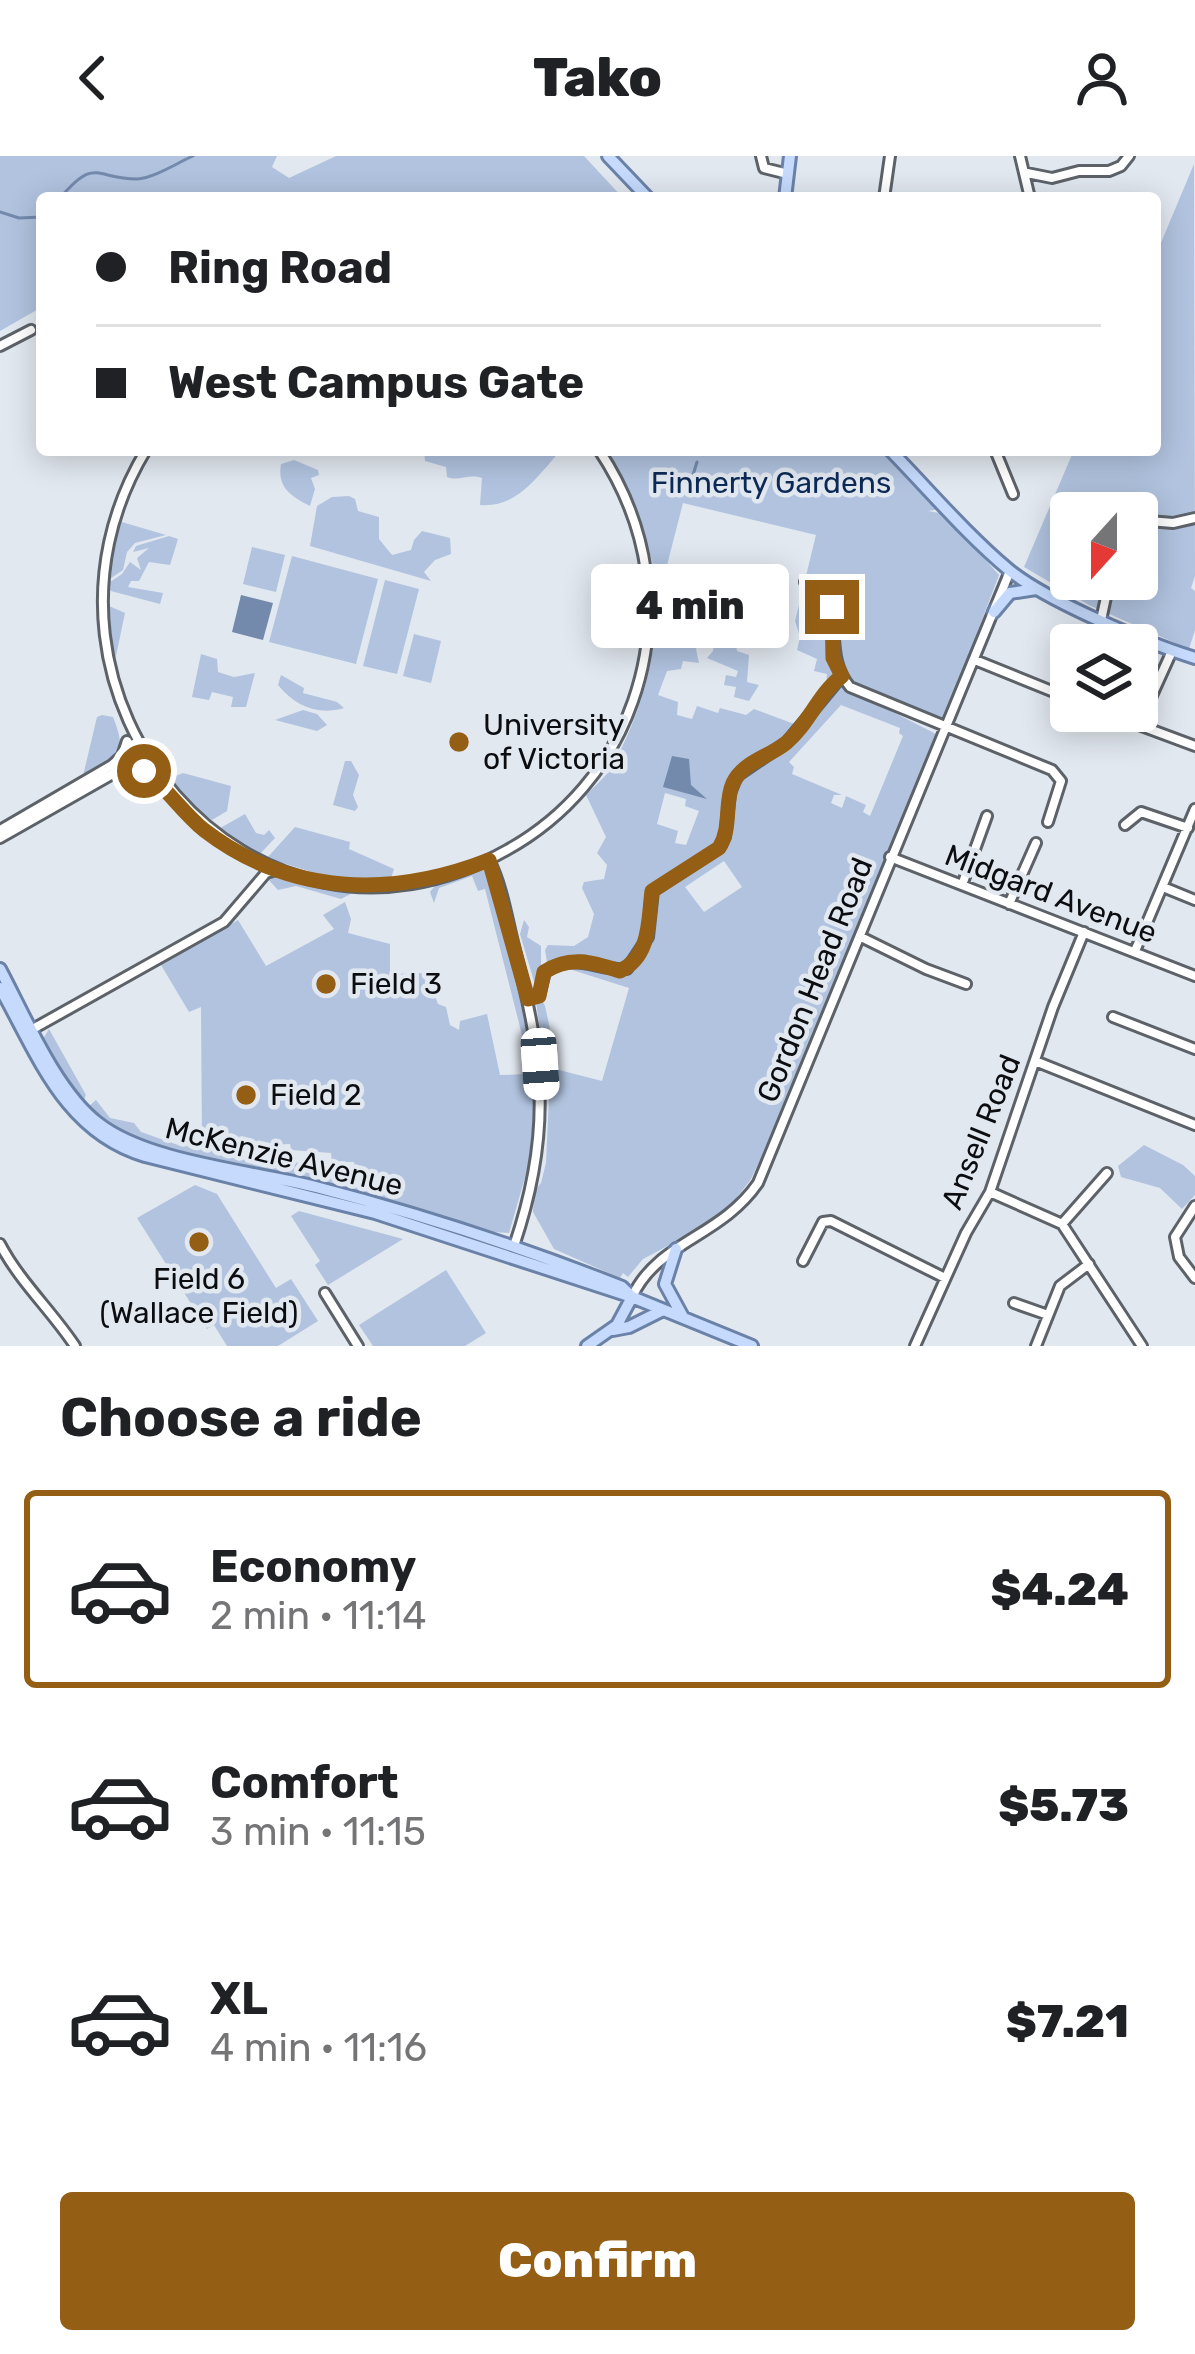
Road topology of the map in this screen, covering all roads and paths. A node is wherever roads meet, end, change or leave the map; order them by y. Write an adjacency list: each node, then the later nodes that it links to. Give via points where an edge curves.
1 (608, 156): 9 (main road)
2 (761, 156): 8 (street, via 764,168)
3 (790, 156): 8 (main road)
4 (890, 156): 11 (street)
5 (1020, 156): 7 (street)
6 (1129, 156): 7 (street, via 1109,171)
7 (1027, 173): 12 (street)
8 (790, 175): 10 (main road)
9 (642, 192)
10 (786, 192)
11 (885, 192)
12 (1029, 192)
13 (31, 331): 14 (street)
14 (0, 346)
15 (143, 456): 31 (street, via 100,556)
16 (602, 456): 49 (street, via 643,549 650,609 638,687 586,785 542,828)
17 (896, 456): 22 (main road)
18 (997, 456): 19 (street)
19 (1013, 494)
20 (1195, 518): 21 (street)
21 (1158, 522)
22 (1010, 571): 24 (main road); 26 (street, Gordon Head Road)
23 (805, 582): 32 (street, via 830,602 833,658)
24 (1039, 588): 26 (main road, via 1010,593); 27 (main road)
25 (1105, 600): 27 (street)
26 (994, 612): 30 (street, Gordon Head Road)
27 (1101, 620): 28 (main road)
28 (1172, 651): 29 (main road); 33 (street)
29 (1195, 658)
30 (975, 660): 34 (street); 36 (street, Gordon Head Road)
31 (102, 673)
32 (842, 676): 36 (street, via 861,694); 62 (street, via 788,742 737,776 719,848 652,891 648,937 627,969 560,962 544,972 539,996)
33 (1158, 682)
34 (1050, 690)
35 (110, 699): 38 (street)
36 (945, 727): 43 (street, via 1052,770 1061,781); 48 (street, Gordon Head Road)
37 (1158, 731): 39 (street)
38 (128, 739): 40 (street); 46 (street, via 112,765)
39 (1195, 746)
40 (149, 774): 46 (street, via 123,769); 50 (street, via 203,829)
41 (1195, 809): 45 (street)
42 (987, 816): 51 (street)
43 (1048, 822)
44 (1126, 825): 45 (street, via 1141,812)
45 (1191, 826): 52 (street)
46 (0, 834)
47 (1036, 843): 54 (street)
48 (890, 857): 51 (street, Midgard Avenue); 56 (street, Gordon Head Road)
49 (489, 860): 50 (street, via 393,886); 62 (street)
50 (278, 870): 64 (street, via 224,922)
51 (962, 885): 54 (street, Midgard Avenue)
52 (1163, 887): 53 (street); 57 (street)
53 (1195, 900)
54 (1009, 904): 55 (street, Midgard Avenue)
55 (1084, 932): 57 (street, Midgard Avenue); 66 (street, Ansell Road)
56 (861, 937): 60 (street); 75 (street, Gordon Head Road, via 758,1183 730,1216)
57 (1135, 951): 59 (street, Midgard Avenue)
58 (0, 969): 64 (main road, McKenzie Avenue)
59 (1195, 976)
60 (967, 984)
61 (0, 988): 64 (main road, McKenzie Avenue)
62 (528, 999): 74 (street, via 542,1111)
63 (1113, 1016): 65 (street)
64 (29, 1031): 73 (main road, McKenzie Avenue, via 71,1111 115,1145); 74 (main road, McKenzie Avenue, via 77,1103 132,1143)
65 (1195, 1049)
66 (1035, 1061): 67 (street); 69 (street, Ansell Road)
67 (1195, 1125)
68 (1107, 1173): 71 (street)
69 (990, 1192): 71 (street); 79 (street, Ansell Road)
70 (1195, 1206): 80 (street, via 1175,1237)
71 (1062, 1224): 78 (street)
72 (0, 1244): 88 (street)
73 (469, 1245): 74 (street); 77 (main road, McKenzie Avenue)
74 (514, 1246): 77 (street); 82 (main road, McKenzie Avenue)
75 (676, 1249): 82 (street, Gordon Head Road, via 649,1269); 86 (main road, via 665,1284)
76 (802, 1261): 79 (street, via 818,1228 831,1221)
77 (524, 1263): 82 (main road, McKenzie Avenue)
78 (1089, 1264): 85 (street, via 1060,1286); 94 (street)
79 (945, 1277): 92 (street, Ansell Road)
80 (1195, 1278)
81 (325, 1293): 89 (street)
82 (632, 1297): 84 (main road, McKenzie Avenue); 87 (main road, Gordon Head Road)
83 (1014, 1303): 85 (street)
84 (662, 1310): 86 (main road, McKenzie Avenue); 87 (main road)
85 (1048, 1316): 93 (street)
86 (685, 1320): 91 (main road, McKenzie Avenue)
87 (613, 1330): 90 (main road, Gordon Head Road)
88 (74, 1346)
89 (358, 1346)
90 (587, 1346)
91 (752, 1346)
92 (915, 1346)
93 (1036, 1346)
94 (1142, 1346)

